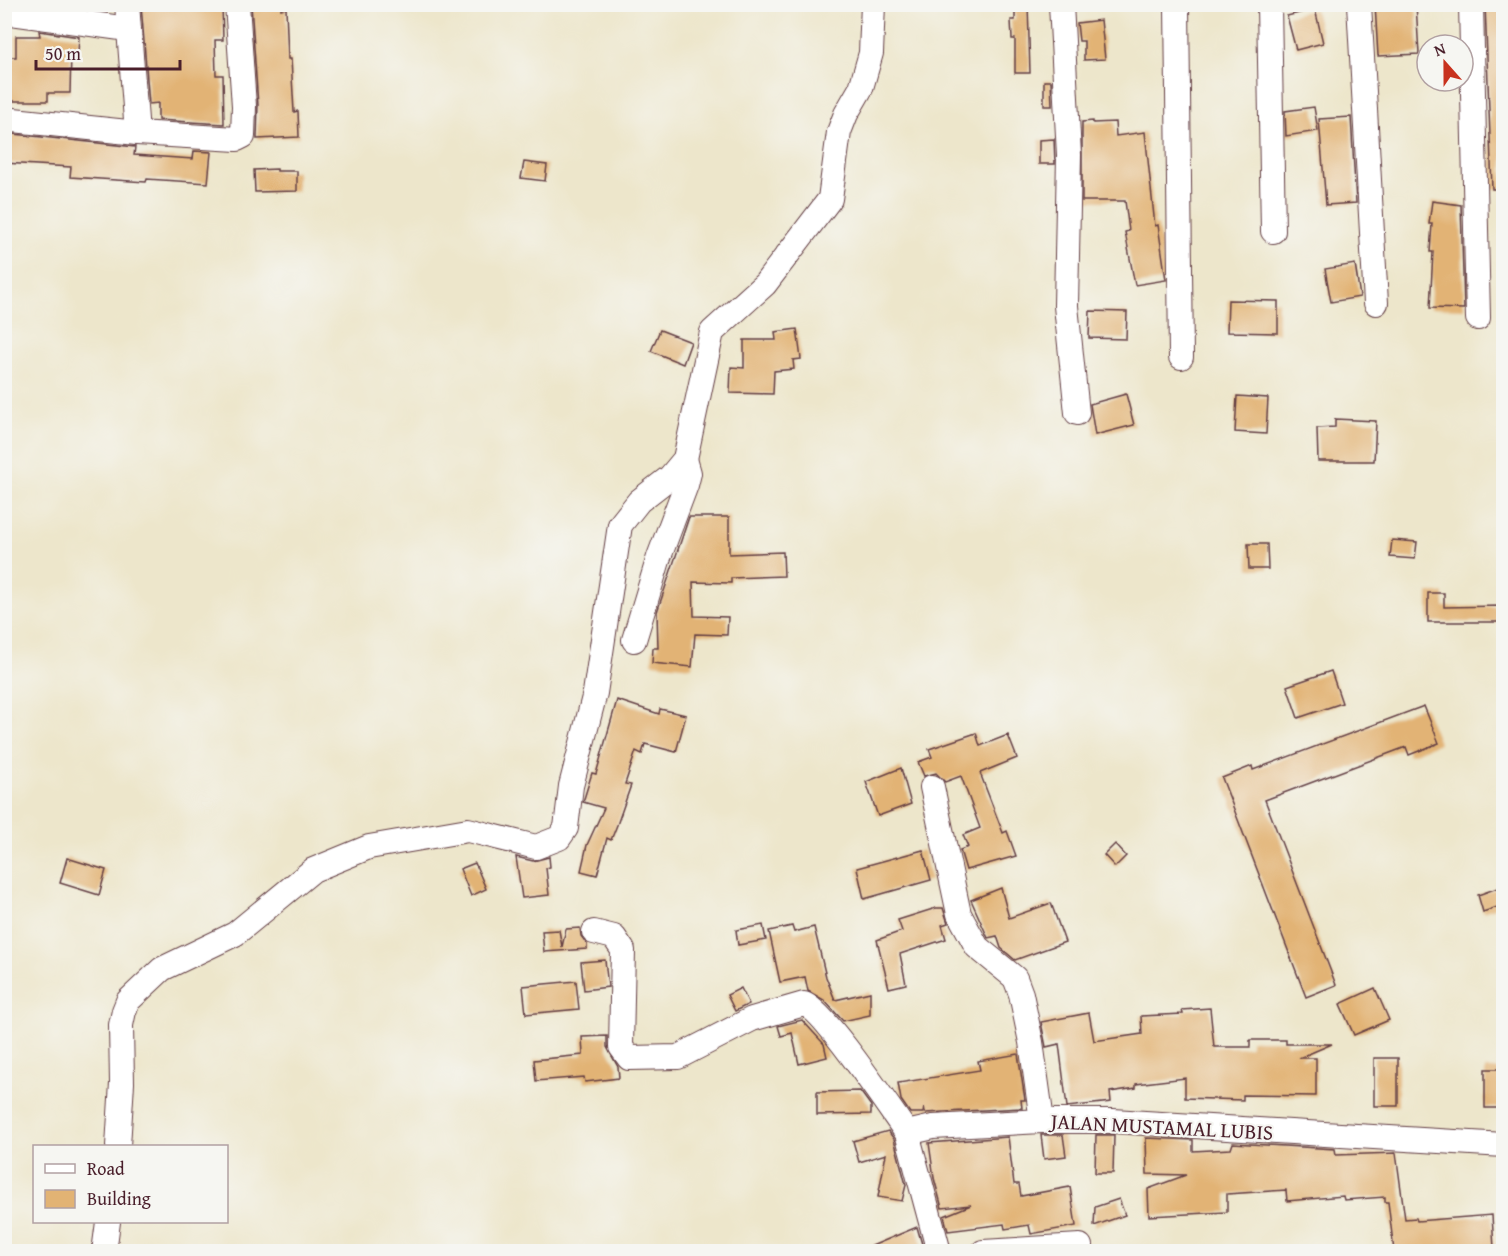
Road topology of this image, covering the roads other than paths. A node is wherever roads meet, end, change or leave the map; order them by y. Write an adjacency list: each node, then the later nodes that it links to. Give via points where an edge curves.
1 (127, 4): 10 (street)
2 (237, 4): 12 (street, via 243,136 224,140)
3 (873, 4): 18 (street, via 871,52 861,88 839,132 830,199 765,284 712,332)
4 (1061, 4): 17 (street, via 1068,155 1066,306)
5 (1177, 4): 16 (street)
6 (1269, 4): 13 (street)
7 (1359, 4): 14 (street)
8 (1471, 4): 15 (street)
9 (4, 12): 10 (street)
10 (129, 29): 12 (street)
11 (4, 119): 12 (street)
12 (137, 133)
13 (1273, 231)
14 (1376, 303)
15 (1478, 318)
16 (1181, 357)
17 (1077, 413)
18 (685, 459): 19 (street, via 689,473 686,485 658,557); 24 (street, via 670,477 639,501 620,525 595,693 571,786 566,828 559,838 536,847 468,831 369,847 313,870 235,934 162,969 128,1001 124,1011)
19 (634, 640)
20 (932, 787): 22 (street, via 959,914 978,947 1015,978 1021,994)
21 (594, 932): 23 (street, via 614,938 623,950 621,1047 629,1058 678,1057 752,1019 804,1004 834,1034)
22 (1042, 1121): 23 (street, JALAN MUSTAMAL LUBIS, via 933,1127); 25 (street, JALAN MUSTAMAL LUBIS, via 1113,1121)
23 (907, 1133): 29 (street)
24 (117, 1145)
25 (1503, 1145)
26 (108, 1223): 28 (street)
27 (1080, 1246): 30 (street)
28 (104, 1251)
29 (939, 1251)
30 (983, 1251)

